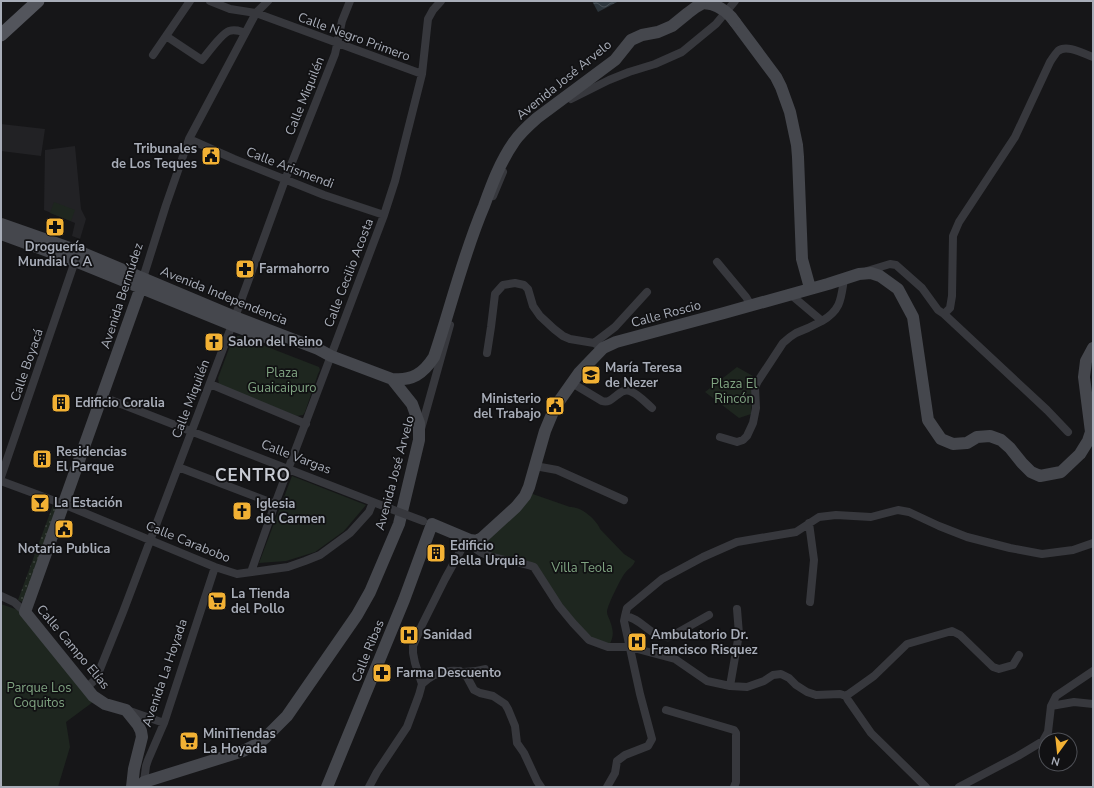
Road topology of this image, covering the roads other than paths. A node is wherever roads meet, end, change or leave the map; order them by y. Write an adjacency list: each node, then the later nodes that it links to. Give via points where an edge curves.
1 (38, 1): 10 (main road)
2 (190, 1): 11 (street)
3 (210, 1): 8 (street, Calle Negro Primero)
4 (268, 1): 8 (street, Avenida Bermúdez)
5 (350, 1): 12 (street, Calle Miquilén, via 342,21)
6 (441, 1): 16 (street, Calle Cecilio Acosta, via 428,19)
7 (735, 1): 17 (street, Avenida José Arvelo, via 712,27 682,52)
8 (256, 13): 9 (street, Avenida Bermúdez); 12 (street, Calle Negro Primero)
9 (245, 33): 11 (street, via 238,30 223,35 202,60); 18 (street, Avenida Bermúdez)
10 (1, 35)
11 (166, 36): 13 (street)
12 (338, 44): 16 (street, Calle Negro Primero); 19 (street, Calle Miquilén)
13 (153, 55)
14 (1093, 57): 32 (street, via 1062,49 1057,51 1050,62 1015,137 959,222 953,236 952,296 950,308)
15 (610, 64): 17 (street); 28 (street, Avenida José Arvelo, bridge, via 631,40 672,26 703,3 718,6 726,11 776,77 790,112 798,157 802,259); 39 (street, Avenida José Arvelo, via 537,118 506,154 473,232 434,357 426,368 414,377 404,380)
16 (422, 74): 20 (street, Calle Cecilio Acosta)
17 (618, 77): 48 (street, Avenida José Arvelo, via 586,90 549,114 531,130 505,169 484,218 465,273)
18 (189, 139): 19 (street, Calle Arismendi); 27 (street, Avenida Bermúdez)
19 (285, 180): 20 (street, Calle Arismendi); 33 (street, Calle Miquilén)
20 (384, 216): 38 (street, Calle Cecilio Acosta)
21 (1, 224): 27 (street, Avenida Independencia, via 78,251)
22 (1, 234): 23 (street, Avenida Independencia)
23 (75, 261): 27 (street, Avenida Independencia); 52 (street, Calle Boyacá)
24 (717, 262): 31 (street)
25 (859, 274): 26 (street, Calle Roscio); 32 (street, via 890,264 896,265 922,288); 36 (street, Calle Roscio, via 871,273 880,276 898,289 913,317 928,420 941,439 953,444 967,443 977,437 990,436 1001,440 1022,464 1040,476 1061,472 1080,454 1088,442 1091,432 1084,376 1086,361)
26 (844, 278): 28 (street, Calle Roscio); 34 (street, via 838,306)
27 (142, 283): 33 (street, Avenida Independencia); 42 (street, Avenida Bermúdez)
28 (810, 288): 30 (street, Calle Roscio)
29 (647, 292): 35 (street)
30 (790, 294): 31 (street, Calle Roscio); 34 (street)
31 (751, 305): 35 (street, Calle Roscio)
32 (944, 314): 46 (street, via 1048,410)
33 (234, 321): 38 (street, Avenida Independencia, via 316,355); 41 (street, Calle Miquilén)
34 (822, 321): 47 (street, via 796,333 783,343 758,381 756,408 747,436 737,442)
35 (598, 345): 37 (street, via 570,339 554,330 533,306 528,288 515,283 503,285 495,294); 40 (street, Calle Roscio)
36 (1093, 348)
37 (487, 353)
38 (331, 356): 39 (street, Avenida Independencia); 44 (street, Calle Cecilio Acosta)
39 (392, 379): 48 (street, via 412,404 419,423)
40 (572, 383): 43 (street, via 602,402 610,402 624,390 632,391); 49 (street, Calle Roscio, via 555,407)
41 (210, 384): 44 (street); 45 (street, Calle Miquilén)
42 (102, 397): 45 (street, Calle Vargas); 56 (street, Avenida Bermúdez)
43 (652, 408)
44 (306, 424): 51 (street, Calle Cecilio Acosta)
45 (191, 432): 50 (street, Calle Miquilén); 51 (street, Calle Vargas)
46 (1068, 432)
47 (720, 437)
48 (419, 440): 85 (street, Avenida José Arvelo, via 399,524 370,592 358,615 287,716 265,738 243,751)
49 (535, 466): 54 (street, via 558,470); 61 (street, Calle Roscio, via 522,501 482,538 477,541)
50 (178, 467): 57 (street); 60 (street, Calle Miquilén)
51 (289, 469): 55 (street, Calle Vargas); 57 (street, Calle Cecilio Acosta)
52 (1, 477)
53 (1, 481): 56 (street, Calle Carabobo)
54 (624, 500)
55 (374, 502): 58 (street, Calle Vargas, bridge); 64 (street, Calle Carabobo, via 369,512 351,532 320,555 288,567)
56 (63, 504): 60 (street, Calle Carabobo); 68 (street, Avenida Bermúdez)
57 (275, 504): 64 (street, Calle Cecilio Acosta)
58 (428, 523): 61 (street); 87 (street, Calle Ribas, via 404,600)
59 (809, 523): 62 (street, via 818,517 871,517 898,510 909,512 967,537 1030,552 1042,554 1073,550); 66 (street, via 814,560); 69 (street, via 796,532 737,542 703,557 662,579 631,604)
60 (150, 540): 63 (street, Calle Carabobo); 78 (street, Calle Miquilén, via 96,679)
61 (468, 540): 71 (street, via 475,549 486,555 534,567 559,606 589,640 608,647); 76 (street, via 442,585 414,646 415,663)
62 (1093, 543)
63 (215, 567): 64 (street, Calle Carabobo, via 237,574); 84 (street, Avenida La Hoyada)
64 (251, 572)
65 (1, 596): 68 (street, Calle Campo Elías)
66 (810, 602)
67 (736, 609): 77 (street, via 739,634)
68 (26, 612): 78 (street, Calle Campo Elías)
69 (624, 616): 70 (street, via 630,617 658,635 670,637); 71 (street)
70 (709, 616)
71 (630, 647): 77 (street, via 675,660 707,681); 90 (street, via 652,739 648,746 617,761 615,773)
72 (1019, 655): 79 (street, via 1013,665 999,669 952,631 907,644 874,676)
73 (485, 669): 74 (street)
74 (460, 671): 76 (street, via 437,674); 89 (street, via 467,677 474,690 496,698 508,709 515,726 517,743)
75 (1093, 671): 81 (street, via 1056,696)
76 (422, 684): 88 (street, via 407,727)
77 (730, 686): 79 (street, via 747,687 781,674 807,692 816,695)
78 (86, 688): 82 (street, Calle Campo Elías, via 105,704)
79 (846, 696): 92 (street, via 871,733)
80 (1093, 704): 81 (street, via 1074,702)
81 (1052, 706): 93 (street, via 1048,732 1043,741)
82 (126, 710): 84 (street); 86 (street, Avenida La Hoyada, via 138,724 142,737)
83 (666, 710): 91 (street, via 734,730)
84 (164, 723): 85 (street, Avenida La Hoyada, via 148,760)
85 (144, 785)
86 (132, 787)
87 (327, 787)
88 (368, 787)
89 (541, 787)
90 (608, 787)
91 (734, 787)
92 (926, 787)
93 (959, 787)

